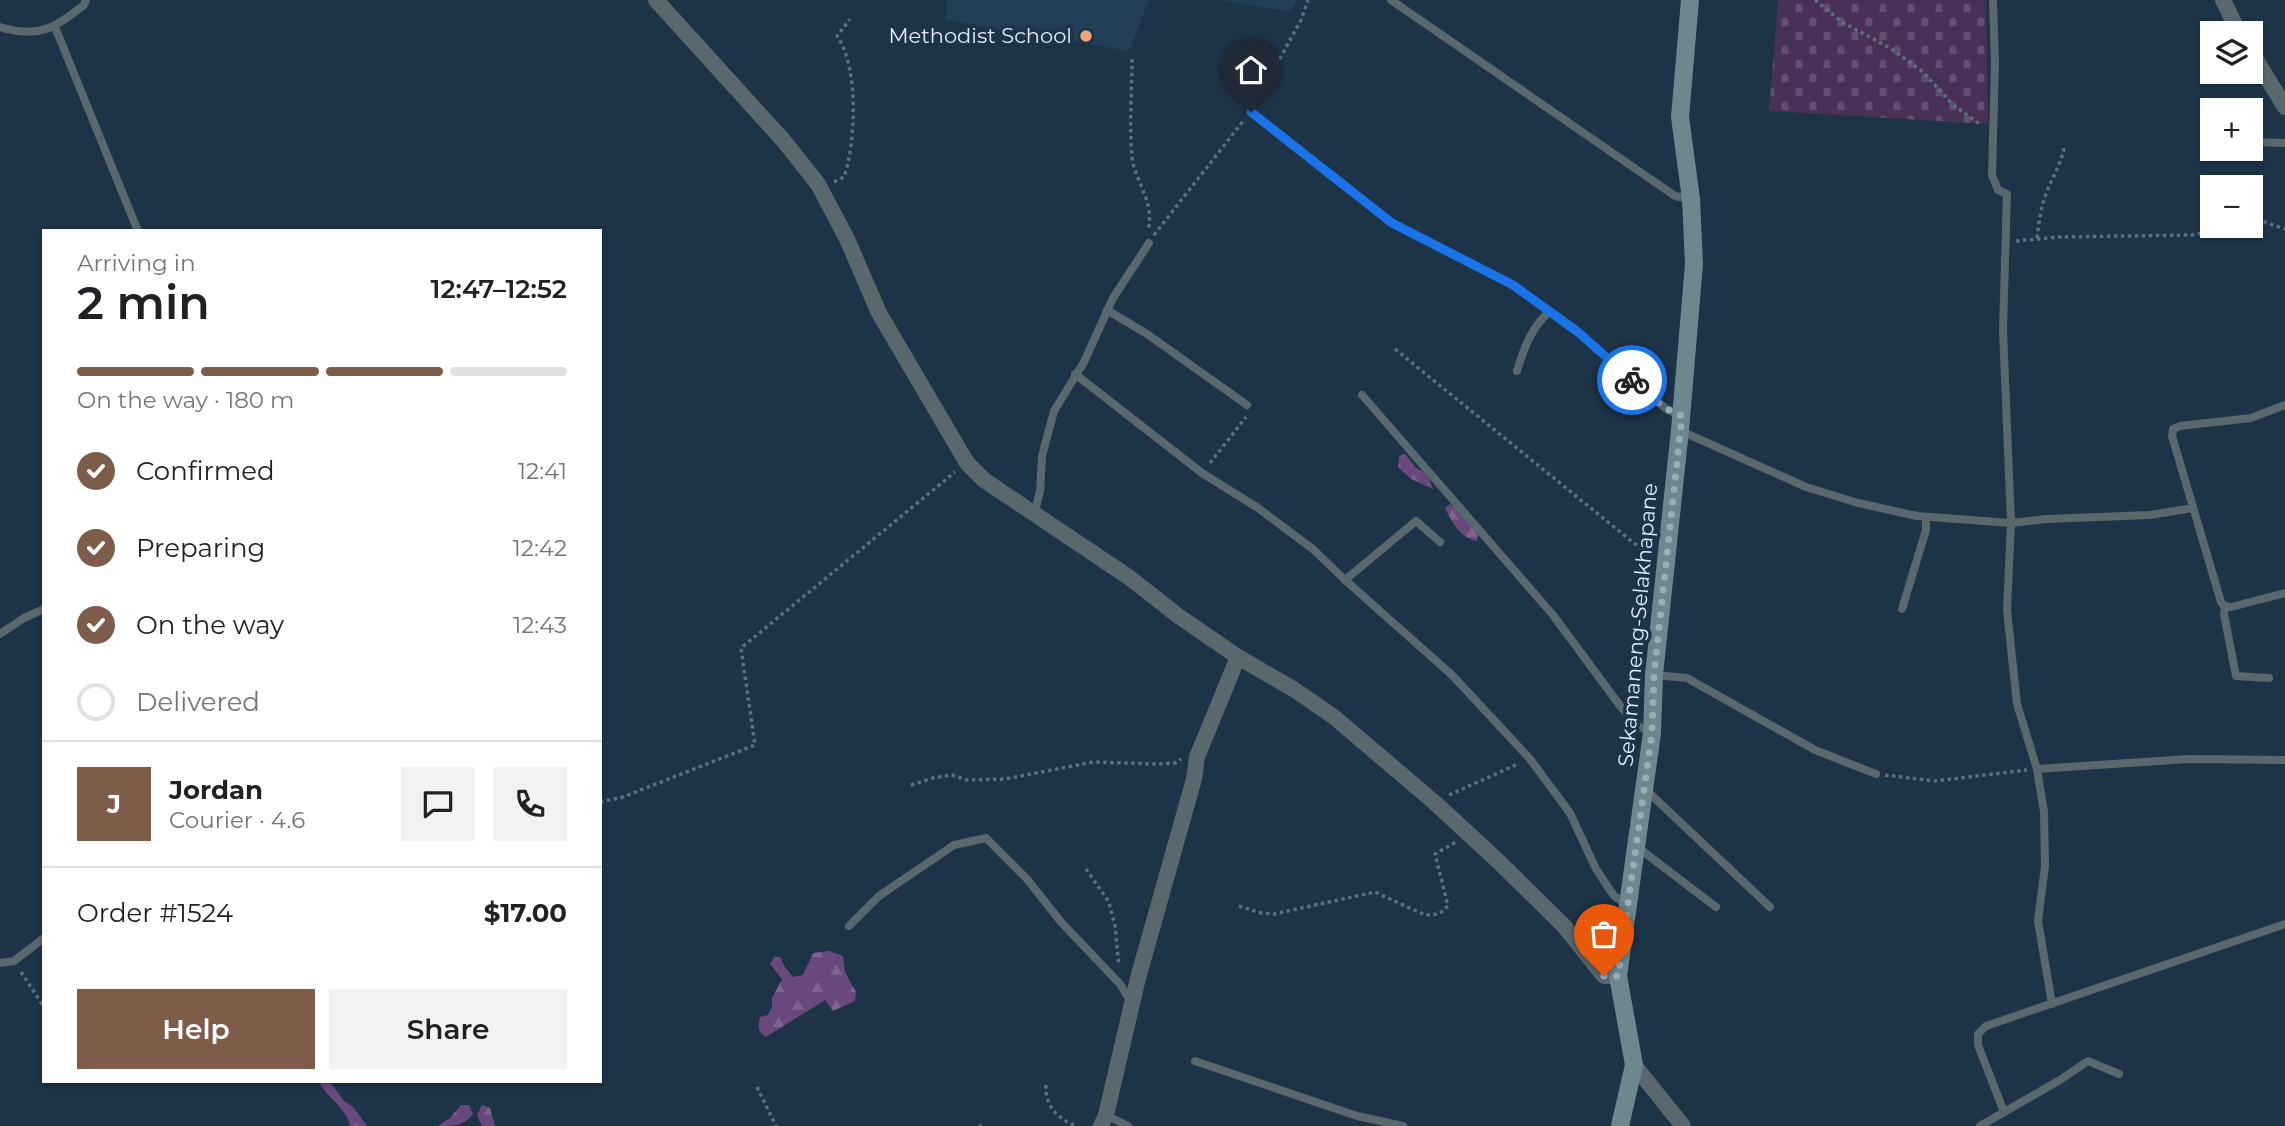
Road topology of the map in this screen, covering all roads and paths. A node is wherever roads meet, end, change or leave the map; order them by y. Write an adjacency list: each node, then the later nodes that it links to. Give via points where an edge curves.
1 (86, 0): 12 (lane)
2 (656, 0): 21 (street)
3 (1308, 0): 16 (path)
4 (1391, 0): 22 (lane, via 1675,196)
5 (1690, 0): 22 (street, Sekamaneng-Selakhapane, via 1680,117)
6 (1815, 0): 17 (path, via 1923,72 1953,105)
7 (1993, 0): 17 (lane)
8 (2223, 0): 10 (street)
9 (850, 19): 21 (path, via 837,36 844,45 849,69 851,158 845,177)
10 (2233, 21)
11 (0, 27): 12 (lane, via 20,33)
12 (55, 27): 24 (lane)
13 (1132, 59): 29 (path, via 1132,160 1146,195)
14 (2263, 72): 15 (street)
15 (2285, 107)
16 (1251, 112): 29 (path); 31 (lane, via 1392,223 1513,285)
17 (1991, 132): 28 (lane, via 1992,175 1998,190 2007,194)
18 (2263, 142): 19 (lane)
19 (2285, 143)
20 (2064, 148): 27 (path, via 2040,215)
21 (818, 184): 39 (street, via 879,313)
22 (1691, 199): 38 (street, Sekamaneng-Selakhapane, via 1694,264)
23 (2263, 221): 25 (path)
24 (137, 229)
25 (2285, 229)
26 (2200, 234): 27 (path)
27 (2037, 239): 28 (path)
28 (2006, 242): 44 (lane, via 2003,330)
29 (1149, 243): 30 (lane)
30 (1107, 310): 34 (lane); 36 (lane)
31 (1549, 312): 33 (lane, via 1526,344); 38 (lane, via 1578,332)
32 (1395, 349): 46 (path)
33 (1517, 371)
34 (1075, 374): 40 (lane); 42 (lane, via 1054,411)
35 (1362, 395): 56 (lane, via 1553,615 1621,707 1638,726)
36 (1247, 405): 40 (path, via 1252,412)
37 (2285, 405): 41 (lane, via 2250,418 2173,429)
38 (1681, 424): 43 (lane, via 1806,487); 46 (street, Sekamaneng-Selakhapane)
39 (967, 463): 42 (street); 64 (path, via 741,648 755,745)
40 (1202, 473): 47 (lane, via 1305,543)
41 (2193, 508): 44 (lane); 49 (lane)
42 (1034, 515): 53 (street, via 1111,564)
43 (1926, 517): 44 (lane); 50 (lane)
44 (2011, 523): 60 (lane, via 2007,610 2017,704)
45 (1440, 542): 47 (lane, via 1416,521)
46 (1666, 569): 54 (street, Sekamaneng-Selakhapane)
47 (1345, 580): 58 (lane, via 1452,675)
48 (2285, 593): 49 (lane)
49 (2226, 606): 55 (lane, via 2236,676)
50 (1902, 609)
51 (42, 610): 52 (lane)
52 (0, 634)
53 (1238, 657): 57 (street); 65 (street, via 1334,717)
54 (1654, 675): 56 (street, Sekamaneng-Selakhapane); 61 (lane, via 1687,678 1815,750)
55 (2269, 678)
56 (1652, 733): 63 (street, Sekamaneng-Selakhapane)
57 (1197, 757): 62 (path, via 1175,763 1093,762 1005,779 967,780 952,775); 81 (street)
58 (1530, 759): 65 (path); 69 (lane, via 1570,813 1614,896)
59 (2285, 760): 60 (lane)
60 (2037, 769): 61 (path, via 1935,781); 82 (lane, via 2045,866 2038,920)
61 (1876, 774)
62 (911, 785)
63 (1645, 789): 67 (street, Sekamaneng-Selakhapane); 72 (lane)
64 (602, 802)
65 (1434, 802): 66 (street)
66 (1472, 837): 70 (path, via 1435,854 1448,906 1439,914 1425,915 1376,892 1274,914); 78 (street, via 1564,926 1604,976)
67 (1636, 846): 69 (street, Sekamaneng-Selakhapane); 71 (lane)
68 (1086, 869): 79 (path, via 1109,902 1115,926 1119,965)
69 (1627, 904): 78 (street, Sekamaneng-Selakhapane)
70 (1239, 906)
71 (1716, 907)
72 (1770, 907)
73 (2285, 924): 82 (lane)
74 (849, 926): 79 (lane, via 879,896 954,845 986,838)
75 (42, 940): 76 (lane)
76 (14, 961): 77 (lane); 80 (path)
77 (0, 963)
78 (1618, 976): 84 (street, Sekamaneng-Selakhapane)
79 (1113, 977): 81 (lane)
80 (42, 1004)
81 (1133, 1004): 89 (street)
82 (2052, 1004): 88 (lane, via 1986,1026 1978,1034)
83 (1195, 1061): 93 (lane, via 1357,1116)
84 (1634, 1065): 94 (street, Sekamaneng-Selakhapane); 95 (street)
85 (2119, 1074): 88 (lane, via 2088,1061)
86 (1046, 1085): 91 (path, via 1045,1097 1051,1108 1063,1121)
87 (757, 1087): 90 (path)
88 (2004, 1112): 96 (lane)
89 (1104, 1120): 92 (lane)
90 (776, 1126)
91 (1077, 1126)
92 (1128, 1126)
93 (1403, 1126)
94 (1620, 1126)
95 (1683, 1126)
96 (1980, 1126)

